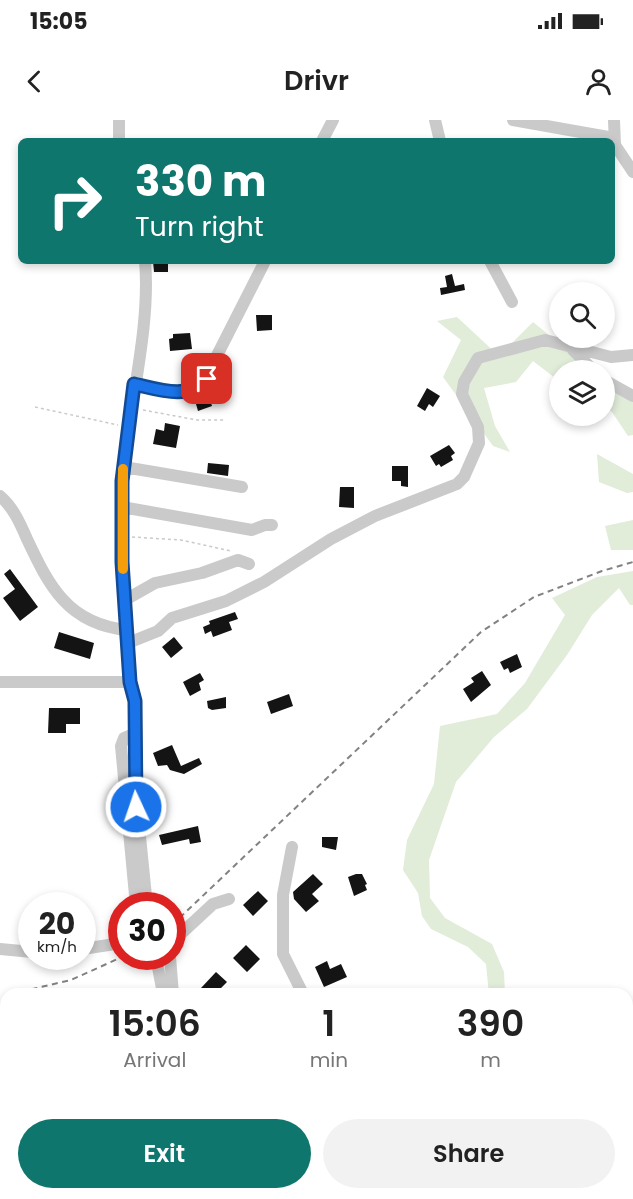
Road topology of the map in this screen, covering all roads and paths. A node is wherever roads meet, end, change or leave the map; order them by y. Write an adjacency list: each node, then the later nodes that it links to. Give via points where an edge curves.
1 (119, 120): 7 (street)
2 (333, 120): 8 (street)
3 (435, 120): 9 (street)
4 (513, 120): 6 (street)
5 (614, 120): 10 (street)
6 (530, 121): 10 (street)
7 (119, 138)
8 (324, 138)
9 (439, 138)
10 (614, 138)
11 (615, 140): 12 (street)
12 (633, 172)
13 (145, 264): 22 (street, via 146,307)
14 (263, 264): 22 (street, via 202,384 184,392 171,392)
15 (492, 264): 16 (street)
16 (513, 302)
17 (549, 341): 38 (street, via 475,361 462,394 478,427 479,443 464,477 457,483 375,516 226,601 172,618 158,631)
18 (572, 348): 21 (street)
19 (577, 348): 20 (street, via 611,357)
20 (633, 355)
21 (583, 360)
22 (134, 384): 26 (street)
23 (615, 386): 24 (street)
24 (633, 396)
25 (35, 407): 28 (path)
26 (130, 408): 27 (path, via 197,420); 28 (street)
27 (226, 420)
28 (128, 427): 29 (street)
29 (124, 466): 30 (street); 32 (street)
30 (242, 487)
31 (0, 496): 38 (street, via 15,512 53,591 81,614)
32 (122, 507): 33 (street, via 252,530); 34 (street)
33 (272, 525)
34 (122, 540): 35 (path, via 181,540); 37 (street)
35 (233, 551)
36 (249, 564): 37 (street, via 238,560 155,583)
37 (125, 600): 38 (street)
38 (128, 637): 40 (street)
39 (0, 682): 40 (street)
40 (130, 682): 41 (street)
41 (136, 733): 43 (street, via 124,738 121,746); 44 (street, via 135,788)
42 (292, 847): 53 (street, via 283,895 283,954)
43 (135, 892)
44 (146, 892)
45 (229, 899): 46 (street, via 213,904)
46 (186, 929)
47 (0, 949): 48 (street)
48 (18, 951)
49 (158, 970): 51 (street)
50 (171, 970): 52 (street)
51 (162, 988)
52 (173, 988)
53 (300, 988)

